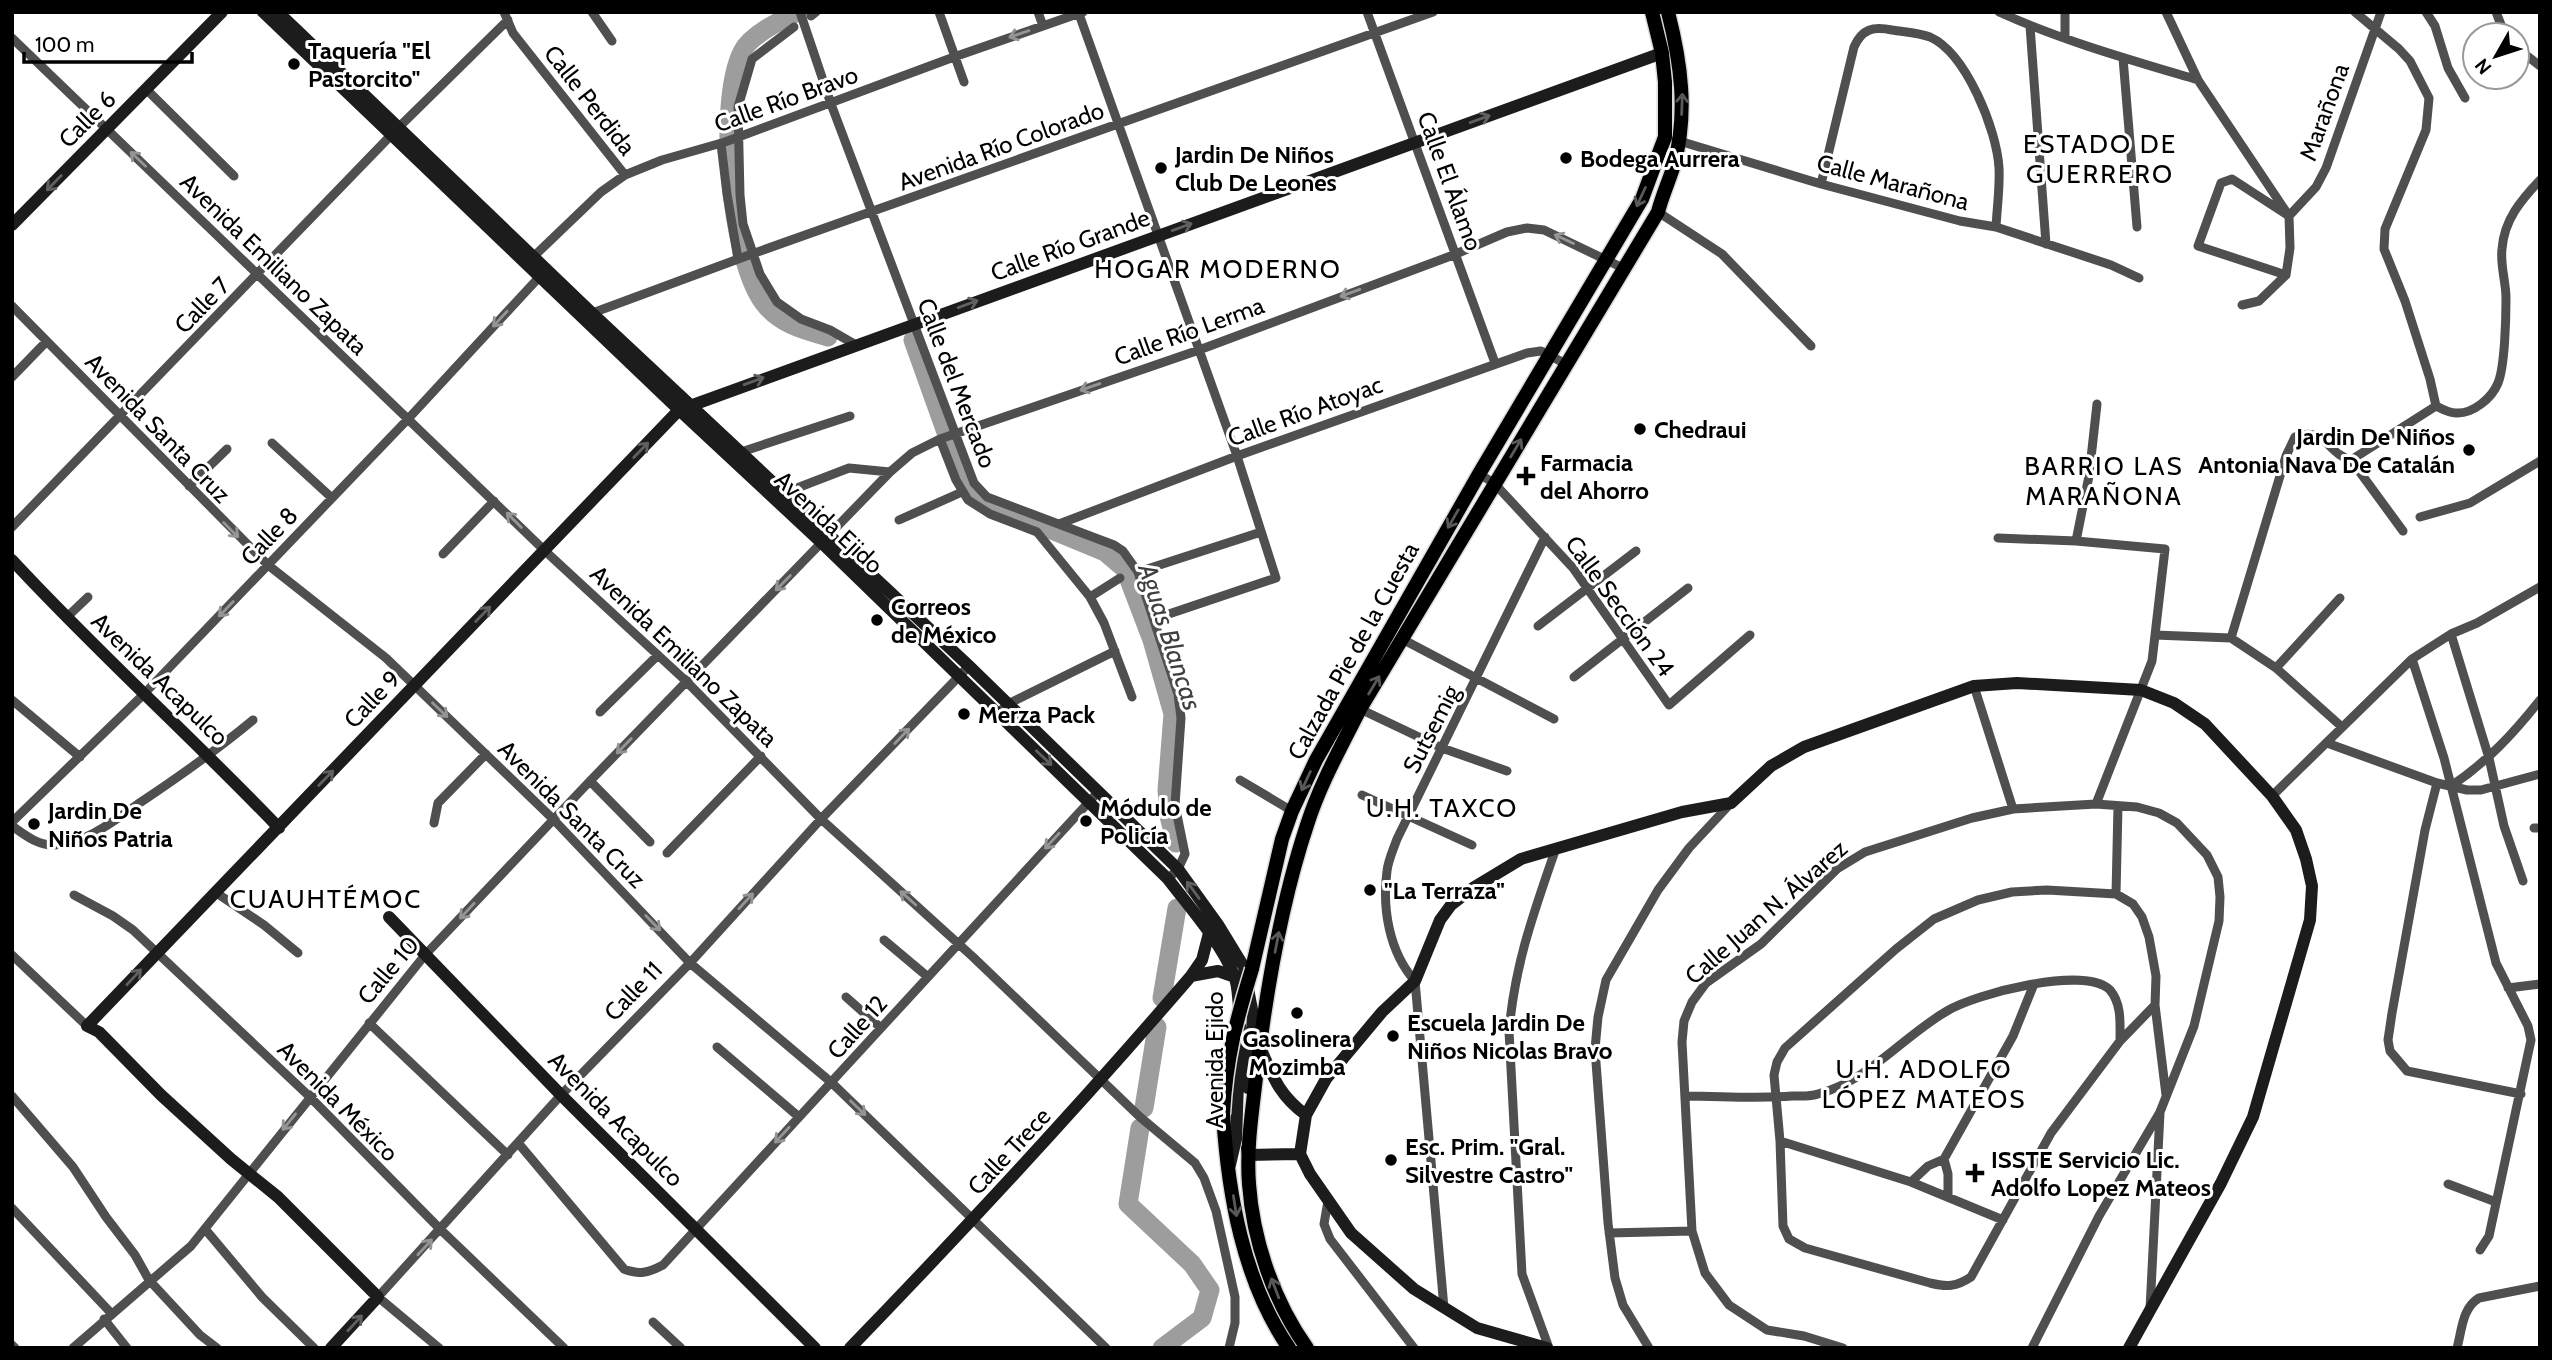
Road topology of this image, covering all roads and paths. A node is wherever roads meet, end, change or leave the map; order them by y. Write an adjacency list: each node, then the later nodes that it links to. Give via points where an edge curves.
1 (222, 12): 33 (street, Calle 6)
2 (263, 12): 38 (street, Avenida Ejido)
3 (278, 12): 38 (street, Avenida Ejido)
4 (592, 12): 27 (street)
5 (939, 12): 29 (street)
6 (1038, 12): 20 (street)
7 (1367, 12): 24 (street, Calle El Álamo)
8 (1433, 12): 24 (street, Avenida Río Colorado)
9 (1652, 12): 28 (main road, Calzada Pie de la Cuesta)
10 (1668, 12): 40 (main road, Calzada Pie de la Cuesta, one-way to 10, via 1682,107 1682,79)
11 (1999, 12): 21 (street)
12 (2065, 12): 26 (street)
13 (2166, 12): 31 (street)
14 (2355, 12): 23 (street)
15 (2381, 12): 23 (street, Marañona)
16 (2426, 12): 34 (street)
17 (1081, 13): 20 (street, Calle Río Bravo); 36 (street)
18 (807, 15): 35 (street, Calle del Mercado)
19 (506, 16): 38 (street, Calle 7); 43 (street, Calle Perdida, via 513,33)
20 (1043, 26): 29 (street, Calle Río Bravo, one-way to 29)
21 (2030, 26): 26 (street); 54 (street)
22 (794, 27): 39 (street, via 752,59 738,107)
23 (2375, 29): 49 (street, Marañona, via 2326,168 2316,187); 77 (street, via 2410,61 2429,98 2426,131 2385,229 2384,249 2405,301)
24 (1375, 33): 36 (street, Avenida Río Colorado); 41 (street, Calle El Álamo)
25 (12, 38): 37 (street, Avenida Emiliano Zapata)
26 (2065, 38): 30 (street)
27 (612, 41)
28 (1662, 53): 40 (main road, Calzada Pie de la Cuesta); 41 (street, Calle Río Grande, one-way to 28)
29 (954, 57): 32 (street); 35 (street, Calle Río Bravo)
30 (2123, 58): 31 (street); 52 (street)
31 (2198, 79): 49 (street)
32 (964, 82)
33 (146, 89): 37 (street, Calle 6); 44 (street)
34 (2465, 98)
35 (831, 104): 39 (street, Calle Río Bravo); 47 (street, Calle del Mercado)
36 (1118, 124): 47 (street, Avenida Río Colorado); 53 (street)
37 (107, 129): 50 (street, Calle 6, one-way to 50); 61 (street, Avenida Emiliano Zapata, one-way to 37)
38 (395, 132): 57 (street, Avenida Ejido); 61 (street, Calle 7)
39 (738, 138): 42 (street, Calle Río Bravo); 56 (street)
40 (1672, 139): 46 (street, Calle Marañona); 48 (main road, Calzada Pie de la Cuesta, via 1675,162); 58 (main road, Calzada Pie de la Cuesta, one-way to 58)
41 (1415, 142): 53 (street, Calle Río Grande, one-way to 41); 55 (street, Calle El Álamo)
42 (723, 143): 43 (street, Calle Río Bravo); 56 (street, via 727,194)
43 (625, 175): 57 (street, Calle Río Bravo, via 601,191)
44 (234, 176)
45 (2540, 180): 77 (street, via 2517,204 2502,249 2506,298 2498,384 2490,397 2467,412)
46 (1821, 184): 51 (street, Calle Marañona); 51 (street, via 1859,36 1877,27 1929,37 1955,60 1984,111 1999,167)
47 (873, 212): 56 (street, Avenida Río Colorado); 67 (street, Calle del Mercado)
48 (1658, 212): 59 (main road, Calzada Pie de la Cuesta); 70 (street, via 1722,254)
49 (2289, 216): 62 (street); 62 (street, via 2232,179 2221,183 2197,246)
50 (12, 225)
51 (1996, 227): 54 (street, Calle Marañona)
52 (2137, 228)
53 (1158, 235): 67 (street, Calle Río Grande, one-way to 53); 71 (street)
54 (2046, 244): 63 (street, Calle Marañona)
55 (1456, 254): 58 (street, Calle Río Lerma, one-way to 55, via 1544,230 1527,228); 71 (street, Calle Río Lerma, one-way to 71); 73 (street, Calle El Álamo)
56 (746, 256): 66 (street, Avenida Río Colorado); 69 (street, via 788,312)
57 (530, 259): 60 (street, Avenida Ejido)
58 (1607, 259): 59 (street, Calle Río Lerma); 72 (main road, Calzada Pie de la Cuesta)
59 (1625, 269): 74 (main road, Calzada Pie de la Cuesta)
60 (543, 272): 66 (street, Avenida Ejido); 81 (street, Calle 8, one-way to 81)
61 (257, 275): 79 (street, Calle 7); 81 (street, Avenida Emiliano Zapata)
62 (2286, 275): 64 (street, via 2259,301)
63 (2140, 278)
64 (2242, 305)
65 (12, 306): 68 (street, Avenida Santa Cruz)
66 (587, 315): 78 (street, Avenida Ejido)
67 (914, 324): 69 (street, Calle Río Grande); 82 (street, Calle del Mercado)
68 (46, 342): 75 (street); 79 (street, Avenida Santa Cruz)
69 (856, 345): 78 (street, Calle Río Grande, one-way to 69)
70 (1811, 346)
71 (1199, 350): 82 (street, Calle Río Lerma, one-way to 82); 86 (street)
72 (1550, 354): 73 (street, Calle Río Atoyac, via 1527,353); 74 (street); 90 (main road, Calzada Pie de la Cuesta)
73 (1495, 363): 86 (street, Calle Río Atoyac)
74 (1566, 364): 91 (main road, Calzada Pie de la Cuesta, one-way to 74)
75 (12, 377)
76 (2097, 404): 106 (street)
77 (2436, 406): 87 (street)
78 (685, 408): 85 (street, Avenida Ejido); 105 (street, Avenida Ejido); 107 (street, Calle 9, one-way to 78)
79 (121, 416): 92 (street, Avenida Santa Cruz); 100 (street, Calle 7)
80 (850, 416): 85 (street)
81 (408, 419): 95 (street, Calle 8); 96 (street, Avenida Emiliano Zapata)
82 (948, 436): 89 (street, Calle Río Lerma, via 912,453); 93 (street); 99 (street, Calle del Mercado, via 981,492)
83 (272, 443): 95 (street)
84 (226, 449): 92 (street)
85 (741, 453): 94 (street, Avenida Ejido)
86 (1237, 456): 99 (street, Calle Río Atoyac); 102 (street)
87 (2351, 460): 101 (street); 126 (street, via 2342,458 2322,438 2306,433 2295,437)
88 (2540, 461): 97 (street, via 2470,503)
89 (890, 472): 94 (street, via 849,468); 105 (street, Calle Río Lerma)
90 (1479, 474): 91 (street, Calle Sección 24); 172 (main road, Calzada Pie de la Cuesta, one-way to 172, via 1328,736)
91 (1494, 484): 103 (street, Calle Sección 24); 127 (main road, Calzada Pie de la Cuesta)
92 (190, 486): 111 (street, Avenida Santa Cruz, one-way to 111)
93 (962, 492): 98 (street); 118 (street, via 978,508 1037,532)
94 (784, 493): 105 (street, Avenida Ejido)
95 (332, 498): 111 (street, Calle 8)
96 (494, 501): 107 (street, Avenida Emiliano Zapata, one-way to 96); 109 (street)
97 (2420, 517)
98 (899, 520)
99 (1059, 524): 112 (street, Calle del Mercado, via 1114,545)
100 (12, 527)
101 (2403, 531)
102 (1261, 532): 112 (street); 121 (street, via 1276,578)
103 (1545, 537): 116 (street, Calle Sección 24); 135 (street, Sutsemig)
104 (1998, 538): 106 (street)
105 (827, 539): 133 (street, Avenida Ejido); 136 (street, Calle 10, one-way to 136)
106 (2076, 541): 125 (street, via 2165,549)
107 (544, 550): 130 (street, Avenida Emiliano Zapata); 137 (street, Calle 9, one-way to 107)
108 (1636, 551): 116 (street)
109 (443, 554)
110 (12, 560): 120 (street, Avenida Acapulco)
111 (268, 565): 137 (street, Avenida Santa Cruz); 140 (street, Calle 8, one-way to 140)
112 (1138, 572): 121 (street, Calle del Mercado)
113 (1120, 578): 118 (street)
114 (2540, 587): 123 (street)
115 (1688, 588): 128 (street)
116 (1587, 590): 122 (street); 128 (street, Calle Sección 24)
117 (88, 597): 120 (street)
118 (1090, 597): 129 (street)
119 (2340, 598): 132 (street)
120 (65, 618): 140 (street, Avenida Acapulco)
121 (1154, 619): 183 (street, Calle del Mercado, via 1181,718 1175,806 1185,854)
122 (1538, 626)
123 (2451, 634): 131 (street); 157 (street)
124 (1750, 635): 128 (street, Calle Sección 24, via 1669,705)
125 (2155, 635): 126 (street); 139 (street, via 2152,661)
126 (2231, 638): 132 (street)
127 (1402, 639): 135 (street); 145 (main road, Calzada Pie de la Cuesta, one-way to 127)
128 (1622, 639): 134 (street)
129 (1115, 651): 141 (street); 144 (street)
130 (658, 655): 136 (street, Avenida Emiliano Zapata); 146 (street)
131 (2412, 659): 150 (street); 163 (street)
132 (2276, 668): 150 (street)
133 (964, 671): 144 (street, Avenida Ejido); 147 (street, Avenida Ejido); 175 (street, Calle 11, one-way to 133)
134 (1574, 677)
135 (1478, 678): 148 (street); 152 (street, Sutsemig)
136 (687, 681): 155 (street, Avenida Emiliano Zapata); 161 (street, Calle 10, one-way to 161)
137 (414, 685): 153 (street, Avenida Santa Cruz, one-way to 153); 178 (street, Calle 9, one-way to 137)
138 (1973, 686): 139 (street, via 2017,683); 168 (street, via 1804,747 1771,766); 171 (street)
139 (2141, 690): 167 (street, via 2174,703 2205,724); 169 (street)
140 (143, 695): 154 (street, Avenida Acapulco); 156 (street, Calle 8)
141 (1132, 698)
142 (12, 700): 156 (street)
143 (2540, 700): 157 (street)
144 (1008, 704): 147 (street); 166 (street, Avenida Ejido)
145 (1360, 709): 152 (street); 199 (main road, Calzada Pie de la Cuesta, one-way to 145, via 1307,824)
146 (600, 712)
147 (997, 714): 166 (street, Avenida Ejido, one-way to 166)
148 (1554, 719)
149 (253, 720): 154 (street)
150 (2342, 727): 151 (street)
151 (2327, 743): 162 (street); 167 (street)
152 (1442, 748): 158 (street); 173 (street, Sutsemig)
153 (486, 754): 174 (street, Avenida Santa Cruz); 176 (street, via 438,803)
154 (210, 756): 177 (street, via 79,840 54,846 33,841); 178 (street, Avenida Acapulco)
155 (761, 756): 175 (street, Avenida Emiliano Zapata); 182 (street)
156 (80, 757): 177 (street, Calle 8)
157 (2489, 758): 163 (street); 164 (street)
158 (1507, 771)
159 (2540, 774): 164 (street)
160 (1240, 780): 172 (street)
161 (590, 781): 174 (street, Calle 10); 179 (street)
162 (2437, 783): 163 (street); 217 (street, via 2388,1040 2390,1051 2407,1071)
163 (2451, 786): 164 (street, via 2467,790); 206 (street, via 2496,963)
164 (2495, 786): 185 (street)
165 (1362, 795): 173 (street)
166 (1094, 796): 183 (street, Avenida Ejido); 184 (street, Avenida Ejido); 192 (street, Calle 12, one-way to 192)
167 (2272, 796): 255 (street, via 2296,830 2306,859 2312,886 2310,920 2253,1117)
168 (1731, 803): 181 (street, via 1682,811); 249 (street, via 1658,890 1606,980 1595,1049)
169 (2096, 804): 170 (street, Calle Juan N. Álvarez); 171 (street, Calle Juan N. Álvarez)
170 (2118, 806): 187 (street); 222 (street, Calle Juan N. Álvarez, via 2159,813 2177,823 2207,855 2218,877 2219,921 2194,1026)
171 (2013, 809): 220 (street, Calle Juan N. Álvarez, via 1865,852 1837,869 1761,944 1706,984 1692,1002 1682,1042)
172 (1292, 811): 198 (main road, Calzada Pie de la Cuesta)
173 (1409, 816): 180 (street); 203 (street, Sutsemig, via 1387,869 1386,896 1393,941)
174 (553, 819): 196 (street, Calle 10, one-way to 196); 197 (street, Avenida Santa Cruz, one-way to 197)
175 (821, 820): 192 (street, Avenida Emiliano Zapata, one-way to 175); 197 (street, Calle 11, one-way to 175)
176 (434, 823)
177 (12, 824)
178 (279, 828): 186 (street, Calle 9)
179 (650, 842)
180 (1472, 845)
181 (1556, 848): 203 (street, via 1521,859 1451,905 1440,920); 273 (street, via 1520,954 1509,1031 1522,1274)
182 (667, 853)
183 (1178, 869): 184 (street); 233 (street, Avenida Ejido, one-way to 183, via 1245,1138 1253,1015 1244,967)
184 (1168, 879): 190 (street, Avenida Ejido)
185 (2523, 881)
186 (215, 892): 193 (street, Calle 9); 194 (street)
187 (2116, 894): 208 (street, via 2133,904 2142,917 2156,975); 223 (street, via 2012,892 1978,900 1934,919 1785,1048 1774,1076)
188 (74, 895): 193 (street, Avenida México, via 113,916)
189 (389, 917): 196 (street, Avenida Acapulco)
190 (1209, 933): 200 (street, Calle Trece, via 1202,960); 202 (street, Avenida Ejido)
191 (884, 940): 201 (street)
192 (959, 944): 201 (street, Calle 12); 215 (street, Avenida Emiliano Zapata)
193 (157, 953): 210 (street, Calle 9, one-way to 193); 221 (street, Avenida México)
194 (298, 953)
195 (12, 955): 210 (street)
196 (425, 955): 209 (street, Calle 10); 218 (street, Avenida Acapulco)
197 (690, 962): 216 (street, Avenida Santa Cruz); 218 (street, Calle 11)
198 (1252, 965): 199 (main road); 235 (main road, Calzada Pie de la Cuesta, bridge, via 1225,1074 1223,1114)
199 (1272, 967): 214 (main road, Calzada Pie de la Cuesta)
200 (1191, 976): 202 (street, via 1218,971); 215 (street, Calle Trece)
201 (928, 977): 211 (street, Calle 12)
202 (1235, 977): 235 (street, Avenida Ejido, via 1240,1016 1236,1139)
203 (1415, 981): 227 (street, via 1382,1012 1326,1079); 254 (street)
204 (2034, 984): 212 (street, via 2089,979 2109,989 2118,1004); 223 (street, via 1981,996 1947,1010 1859,1077 1818,1095); 234 (street, via 2013,1036)
205 (2540, 984): 206 (street)
206 (2508, 988): 217 (street, via 2531,1040)
207 (846, 997): 211 (street)
208 (2155, 1005): 212 (street); 222 (street)
209 (369, 1023): 221 (street, Calle 10); 232 (street)
210 (87, 1026): 236 (street, via 99,1032 161,1095)
211 (881, 1028): 216 (street, Calle 12)
212 (2120, 1041): 244 (street, via 2051,1133)
213 (717, 1047): 228 (street)
214 (1260, 1047): 227 (street, via 1276,1085 1289,1103); 233 (main road, Calzada Pie de la Cuesta)
215 (1101, 1081): 243 (street, Calle Trece); 269 (street, Avenida Emiliano Zapata, via 1195,1163 1204,1178 1236,1297)
216 (832, 1083): 228 (street, Calle 12); 243 (street, Avenida Santa Cruz, one-way to 243)
217 (2521, 1094): 241 (street)
218 (561, 1095): 230 (street, Calle 11); 245 (street, Avenida Acapulco)
219 (12, 1096): 224 (street)
220 (1686, 1096): 223 (street); 248 (street, Calle Juan N. Álvarez)
221 (310, 1097): 236 (street, Calle 10, one-way to 236); 247 (street, Avenida México)
222 (2166, 1097): 225 (street, Calle Juan N. Álvarez)
223 (1775, 1098): 229 (street)
224 (20, 1107): 226 (street); 251 (street, via 73,1167)
225 (2160, 1111): 255 (street); 276 (street, Calle Juan N. Álvarez, via 2099,1216)
226 (12, 1115)
227 (1306, 1115): 231 (street)
228 (799, 1117): 245 (street, Calle 12, one-way to 245)
229 (1780, 1141): 237 (street); 244 (street, via 1783,1226 1789,1239 1805,1248 1949,1287 1971,1277)
230 (519, 1144): 232 (street, Calle 11); 245 (street, Calle 12, via 624,1269 649,1272 663,1265)
231 (1300, 1153): 233 (street); 240 (street)
232 (508, 1155): 247 (street, Calle 11)
233 (1248, 1155): 271 (main road, Calzada Pie de la Cuesta, one-way to 233, via 1278,1297 1264,1259 1249,1186)
234 (1944, 1159): 237 (street); 239 (street)
235 (1229, 1169): 270 (main road, Calzada Pie de la Cuesta, one-way to 270, via 1250,1268 1265,1307)
236 (249, 1172): 246 (street, Calle 10); 253 (street)
237 (1911, 1182): 239 (street)
238 (2448, 1184): 241 (street)
239 (1948, 1197): 244 (street)
240 (1328, 1201): 254 (street, via 1351,1233 1414,1289); 272 (street, via 1324,1224 1330,1239)
241 (2496, 1202): 250 (street, via 2490,1236)
242 (12, 1208): 256 (street)
243 (975, 1219): 258 (street, Avenida Santa Cruz); 268 (street, Calle Trece)
244 (2003, 1220)
245 (696, 1228): 267 (street, Avenida Acapulco)
246 (205, 1229): 251 (street, Calle 10); 262 (street, via 262,1297)
247 (441, 1230): 253 (street, Calle 11, one-way to 247); 265 (street, Avenida México)
248 (1692, 1231): 249 (street); 275 (street, Calle Juan N. Álvarez, via 1705,1273 1729,1305 1767,1330)
249 (1609, 1233): 274 (street, via 1623,1306)
250 (2480, 1250)
251 (149, 1280): 256 (street, Calle 10); 261 (street)
252 (2540, 1286): 278 (street, via 2472,1302)
253 (378, 1297): 263 (street, Calle 11, one-way to 253); 264 (street)
254 (1444, 1308): 273 (street, via 1477,1328)
255 (2150, 1311): 277 (street)
256 (108, 1316): 259 (street, Calle 10); 260 (street)
257 (653, 1322): 266 (street)
258 (1102, 1347)
259 (73, 1348)
260 (127, 1348)
261 (217, 1348)
262 (314, 1348)
263 (331, 1348)
264 (439, 1348)
265 (564, 1348)
266 (681, 1348)
267 (815, 1348)
268 (850, 1348)
269 (1229, 1348)
270 (1289, 1348)
271 (1307, 1348)
272 (1414, 1348)
273 (1548, 1348)
274 (1649, 1348)
275 (1843, 1348)
276 (2032, 1348)
277 (2129, 1348)
278 (2457, 1348)

